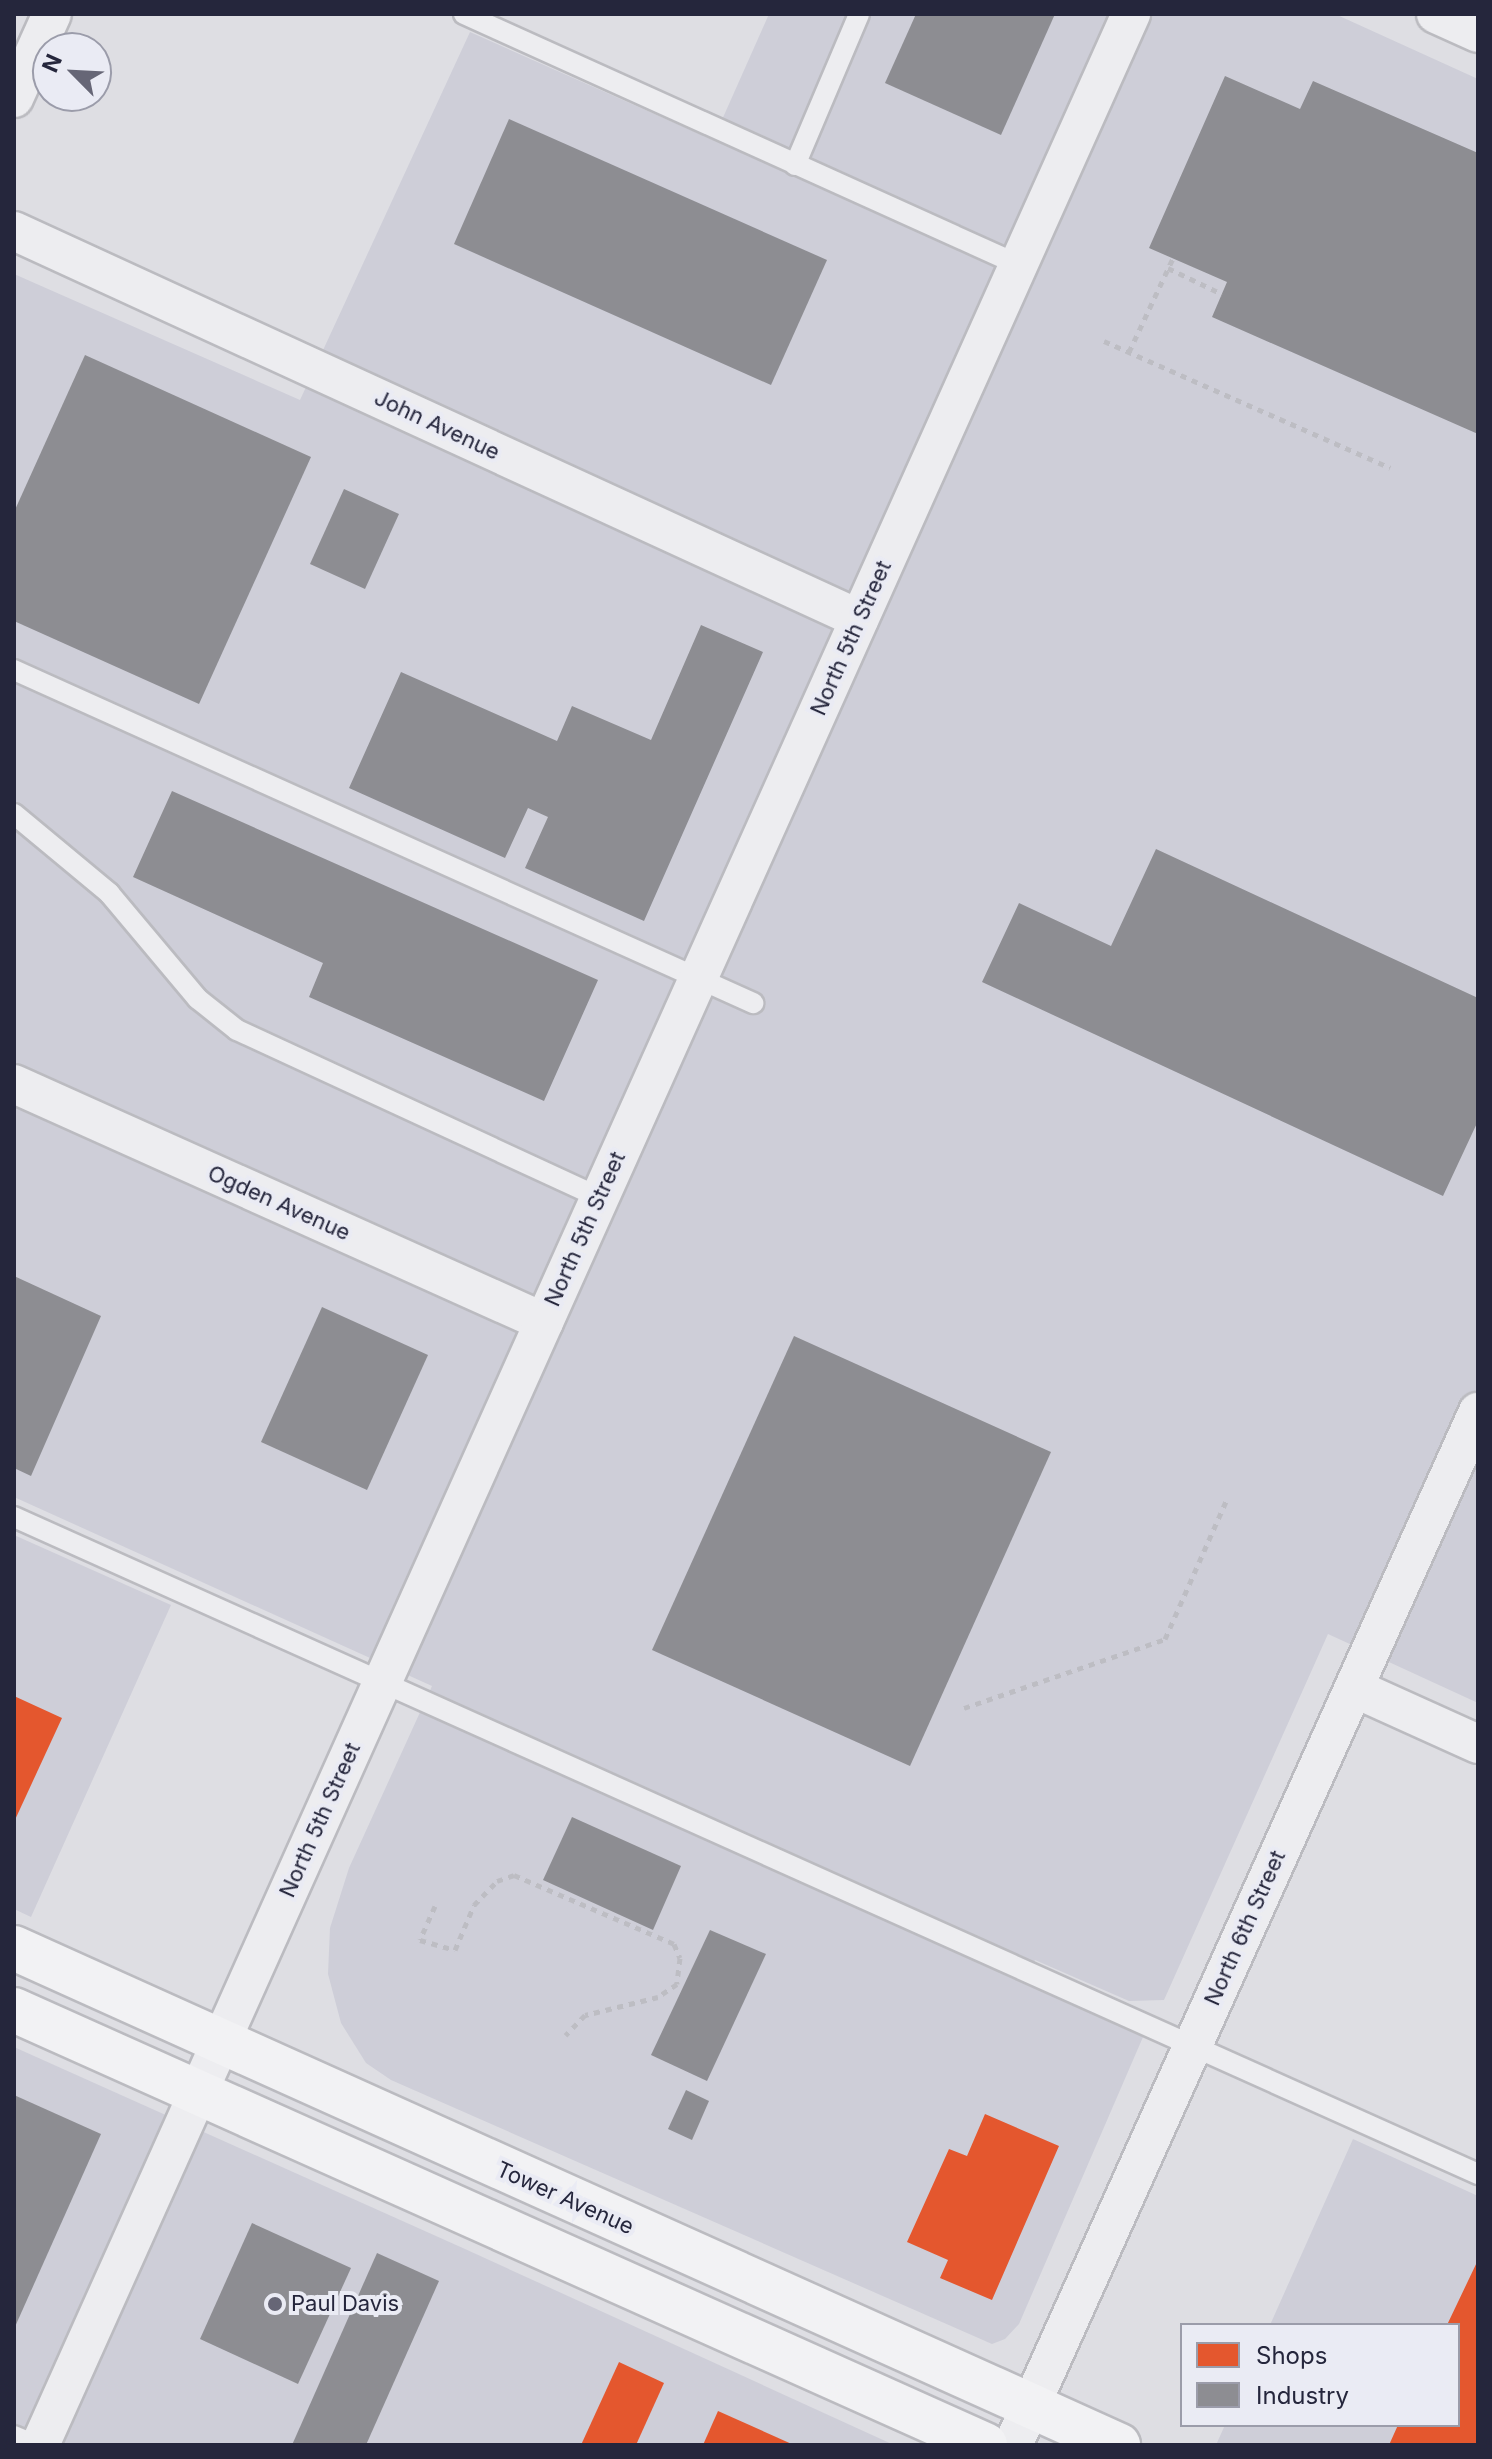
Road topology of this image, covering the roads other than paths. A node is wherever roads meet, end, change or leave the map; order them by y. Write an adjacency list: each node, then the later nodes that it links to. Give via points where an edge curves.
1 (52, 14): 7 (street)
2 (464, 14): 8 (lane)
3 (859, 14): 8 (lane)
4 (1131, 14): 10 (street, North 5th Street)
5 (1436, 14): 6 (street)
6 (1478, 33)
7 (14, 98)
8 (795, 165): 10 (lane)
9 (14, 231): 11 (street, John Avenue)
10 (1019, 265): 11 (street, North 5th Street)
11 (859, 619): 14 (street, North 5th Street)
12 (14, 670): 14 (lane)
13 (14, 814): 17 (lane, via 109,893 198,999 237,1030)
14 (698, 979): 15 (lane); 17 (street, North 5th Street)
15 (753, 1003)
16 (14, 1084): 18 (street, Ogden Avenue)
17 (600, 1198): 18 (street, North 5th Street)
18 (544, 1322): 21 (street, North 5th Street)
19 (1478, 1412): 22 (street, North 6th Street)
20 (14, 1517): 21 (lane)
21 (381, 1683): 26 (street, North 5th Street); 27 (lane)
22 (1354, 1688): 23 (street); 27 (street, North 6th Street)
23 (1478, 1744)
24 (14, 1948): 26 (main road, Tower Avenue)
25 (14, 2010): 28 (main road)
26 (220, 2043): 28 (street, North 5th Street); 30 (main road, Tower Avenue)
27 (1193, 2043): 29 (lane); 30 (street, North 6th Street)
28 (197, 2093): 32 (street, North 5th Street); 33 (main road)
29 (1478, 2174)
30 (1030, 2406): 34 (street, North 6th Street); 35 (main road, Tower Avenue)
31 (14, 2436): 32 (lane)
32 (37, 2445)
33 (985, 2445)
34 (1013, 2445)
35 (1118, 2445)

